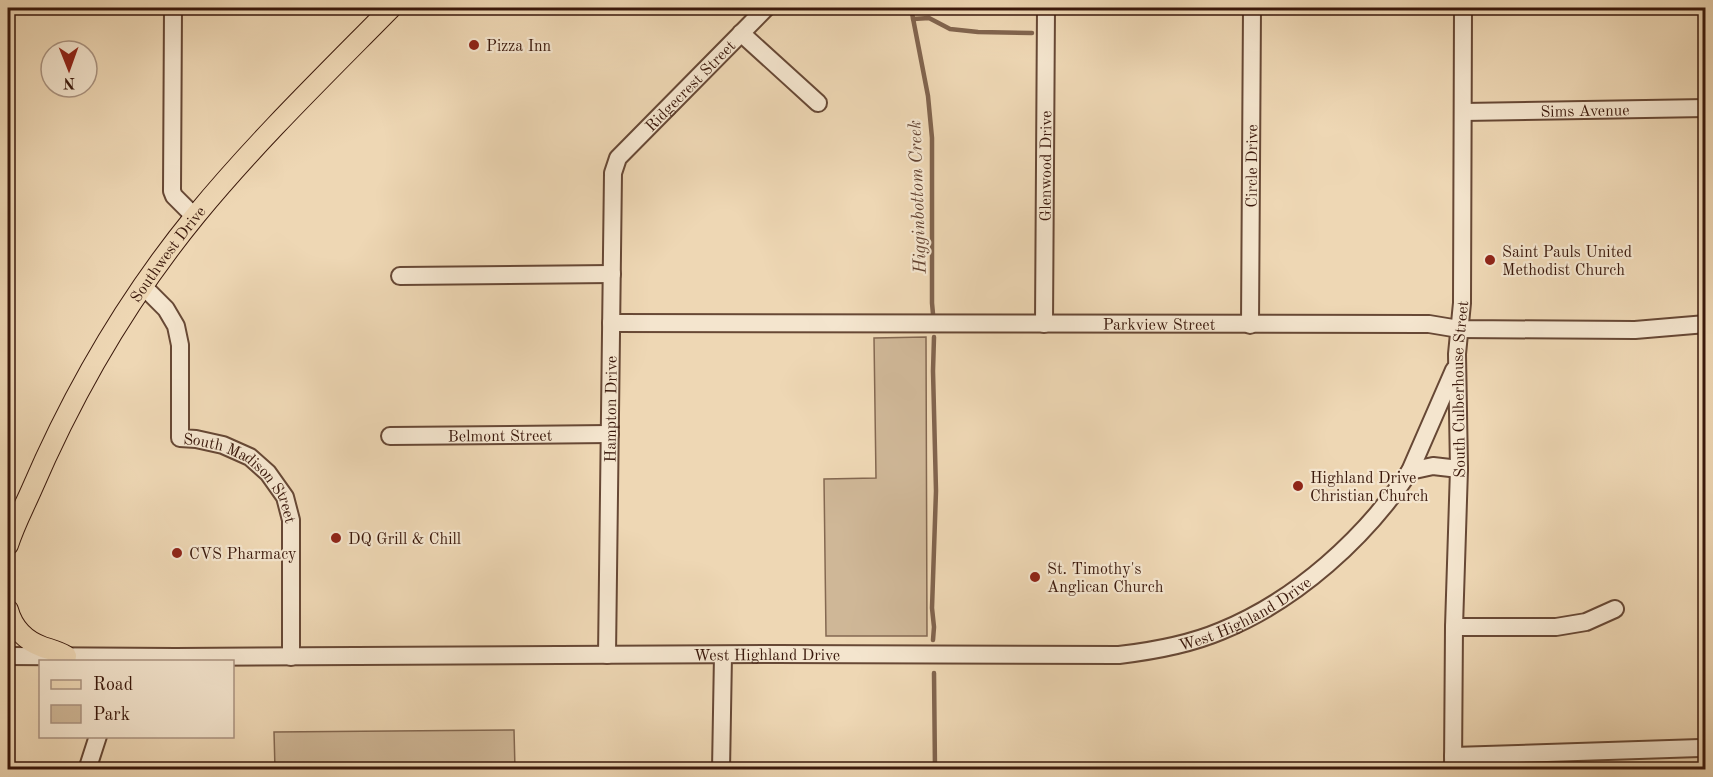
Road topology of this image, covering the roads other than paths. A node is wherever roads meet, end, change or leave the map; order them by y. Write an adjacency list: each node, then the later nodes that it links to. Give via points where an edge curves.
1 (173, 8): 12 (street, via 172,191)
2 (391, 8): 12 (main road, Southwest Drive, via 246,157)
3 (766, 8): 7 (street, Ridgecrest Street)
4 (1046, 8): 17 (street, Glenwood Drive)
5 (1252, 8): 19 (street, Circle Drive)
6 (1463, 8): 10 (street, South Culberhouse Street)
7 (741, 33): 8 (street); 11 (street, Ridgecrest Street)
8 (818, 103)
9 (1706, 108): 10 (street, Sims Avenue)
10 (1463, 112): 20 (street, South Culberhouse Street)
11 (616, 164): 13 (street, Hampton Drive)
12 (195, 217): 15 (main road, Southwest Drive)
13 (612, 274): 14 (street); 16 (street, Hampton Drive)
14 (400, 276)
15 (143, 286): 26 (main road, Southwest Drive, via 100,354 49,449); 34 (street, South Madison Street, via 166,309 176,326 180,345 180,438 223,446 250,457 268,473 285,497 291,520)
16 (611, 323): 17 (street, Parkview Street); 23 (street, Hampton Drive)
17 (1044, 324): 19 (street, Parkview Street)
18 (1706, 324): 20 (street, Parkview Street, via 1635,330)
19 (1250, 325): 20 (street, Parkview Street, via 1429,324)
20 (1459, 329): 21 (street, South Culberhouse Street)
21 (1457, 364): 24 (street, South Culberhouse Street); 25 (street, West Highland Drive)
22 (390, 435): 23 (street, Belmont Street)
23 (610, 435): 30 (street, Hampton Drive)
24 (1459, 469): 25 (street, via 1433,466); 29 (street, South Culberhouse Street)
25 (1410, 471): 31 (street, West Highland Drive, via 1361,531 1311,578 1249,618 1181,644 1119,655)
26 (8, 545)
27 (1615, 609): 29 (street, via 1595,619 1565,626)
28 (8, 610): 33 (main road, via 21,634)
29 (1454, 627): 38 (street, South Culberhouse Street)
30 (607, 655): 31 (street, West Highland Drive); 34 (street, West Highland Drive)
31 (723, 655): 40 (street)
32 (8, 656): 33 (street, West Highland Drive)
33 (66, 656): 35 (street, West Highland Drive)
34 (291, 657): 35 (street, West Highland Drive)
35 (112, 659)
36 (97, 738): 39 (street)
37 (1700, 748): 38 (street)
38 (1453, 763)
39 (87, 770)
40 (721, 770)

